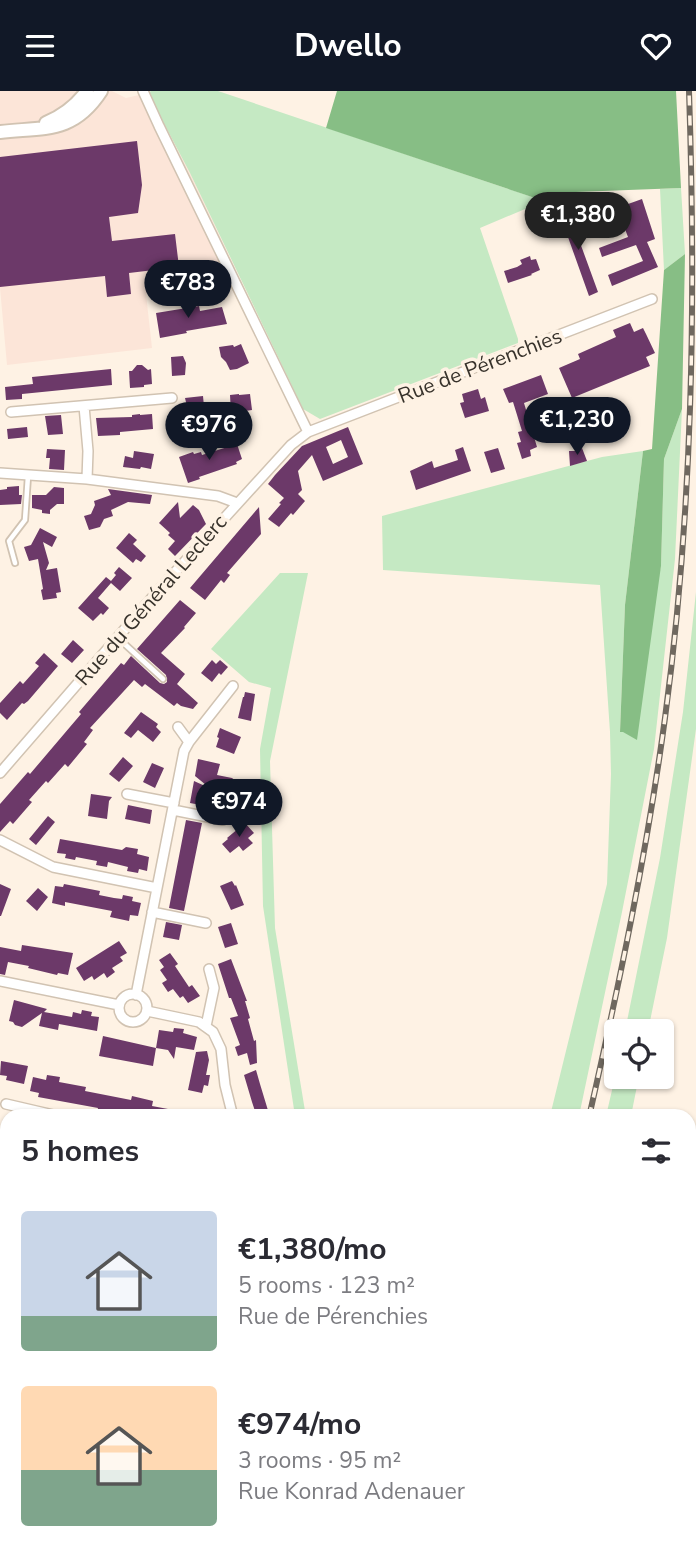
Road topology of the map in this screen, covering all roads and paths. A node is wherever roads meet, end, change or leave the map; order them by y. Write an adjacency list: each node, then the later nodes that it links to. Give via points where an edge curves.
1 (86, 91): 6 (street, via 55,119)
2 (101, 91): 6 (street, via 72,120)
3 (132, 91): 5 (street)
4 (143, 91): 5 (street)
5 (148, 104): 12 (street)
6 (19, 130): 7 (street)
7 (0, 132)
8 (652, 299): 12 (street, Rue de Pérenchies)
9 (172, 398): 10 (street)
10 (84, 406): 11 (street); 15 (street)
11 (11, 412)
12 (308, 432): 16 (street, Rue du Général Leclerc, via 290,445)
13 (0, 473): 14 (street)
14 (28, 475): 15 (street); 17 (lane, via 25,520 9,541)
15 (87, 479): 16 (street, via 218,496)
16 (237, 503): 18 (street, Rue du Général Leclerc)
17 (15, 562)
18 (117, 638): 19 (lane); 23 (street, Rue du Général Leclerc)
19 (163, 679)
20 (233, 686): 22 (street)
21 (178, 727): 22 (street)
22 (189, 741): 25 (street)
23 (0, 773)
24 (127, 793): 25 (street)
25 (173, 806): 26 (street); 28 (street)
26 (223, 820)
27 (0, 840): 28 (street, via 53,867)
28 (157, 888): 29 (street)
29 (152, 912): 30 (street); 33 (street)
30 (206, 922)
31 (209, 969): 36 (street, via 214,993)
32 (0, 981): 34 (street)
33 (136, 995): 34 (street, via 125,996); 35 (street, via 146,1002)
34 (119, 1005): 35 (street, via 122,1017 132,1023 144,1018)
35 (147, 1011): 36 (street)
36 (206, 1026): 39 (street, via 221,1049)
37 (6, 1104): 38 (street)
38 (28, 1109)
39 (231, 1109)

